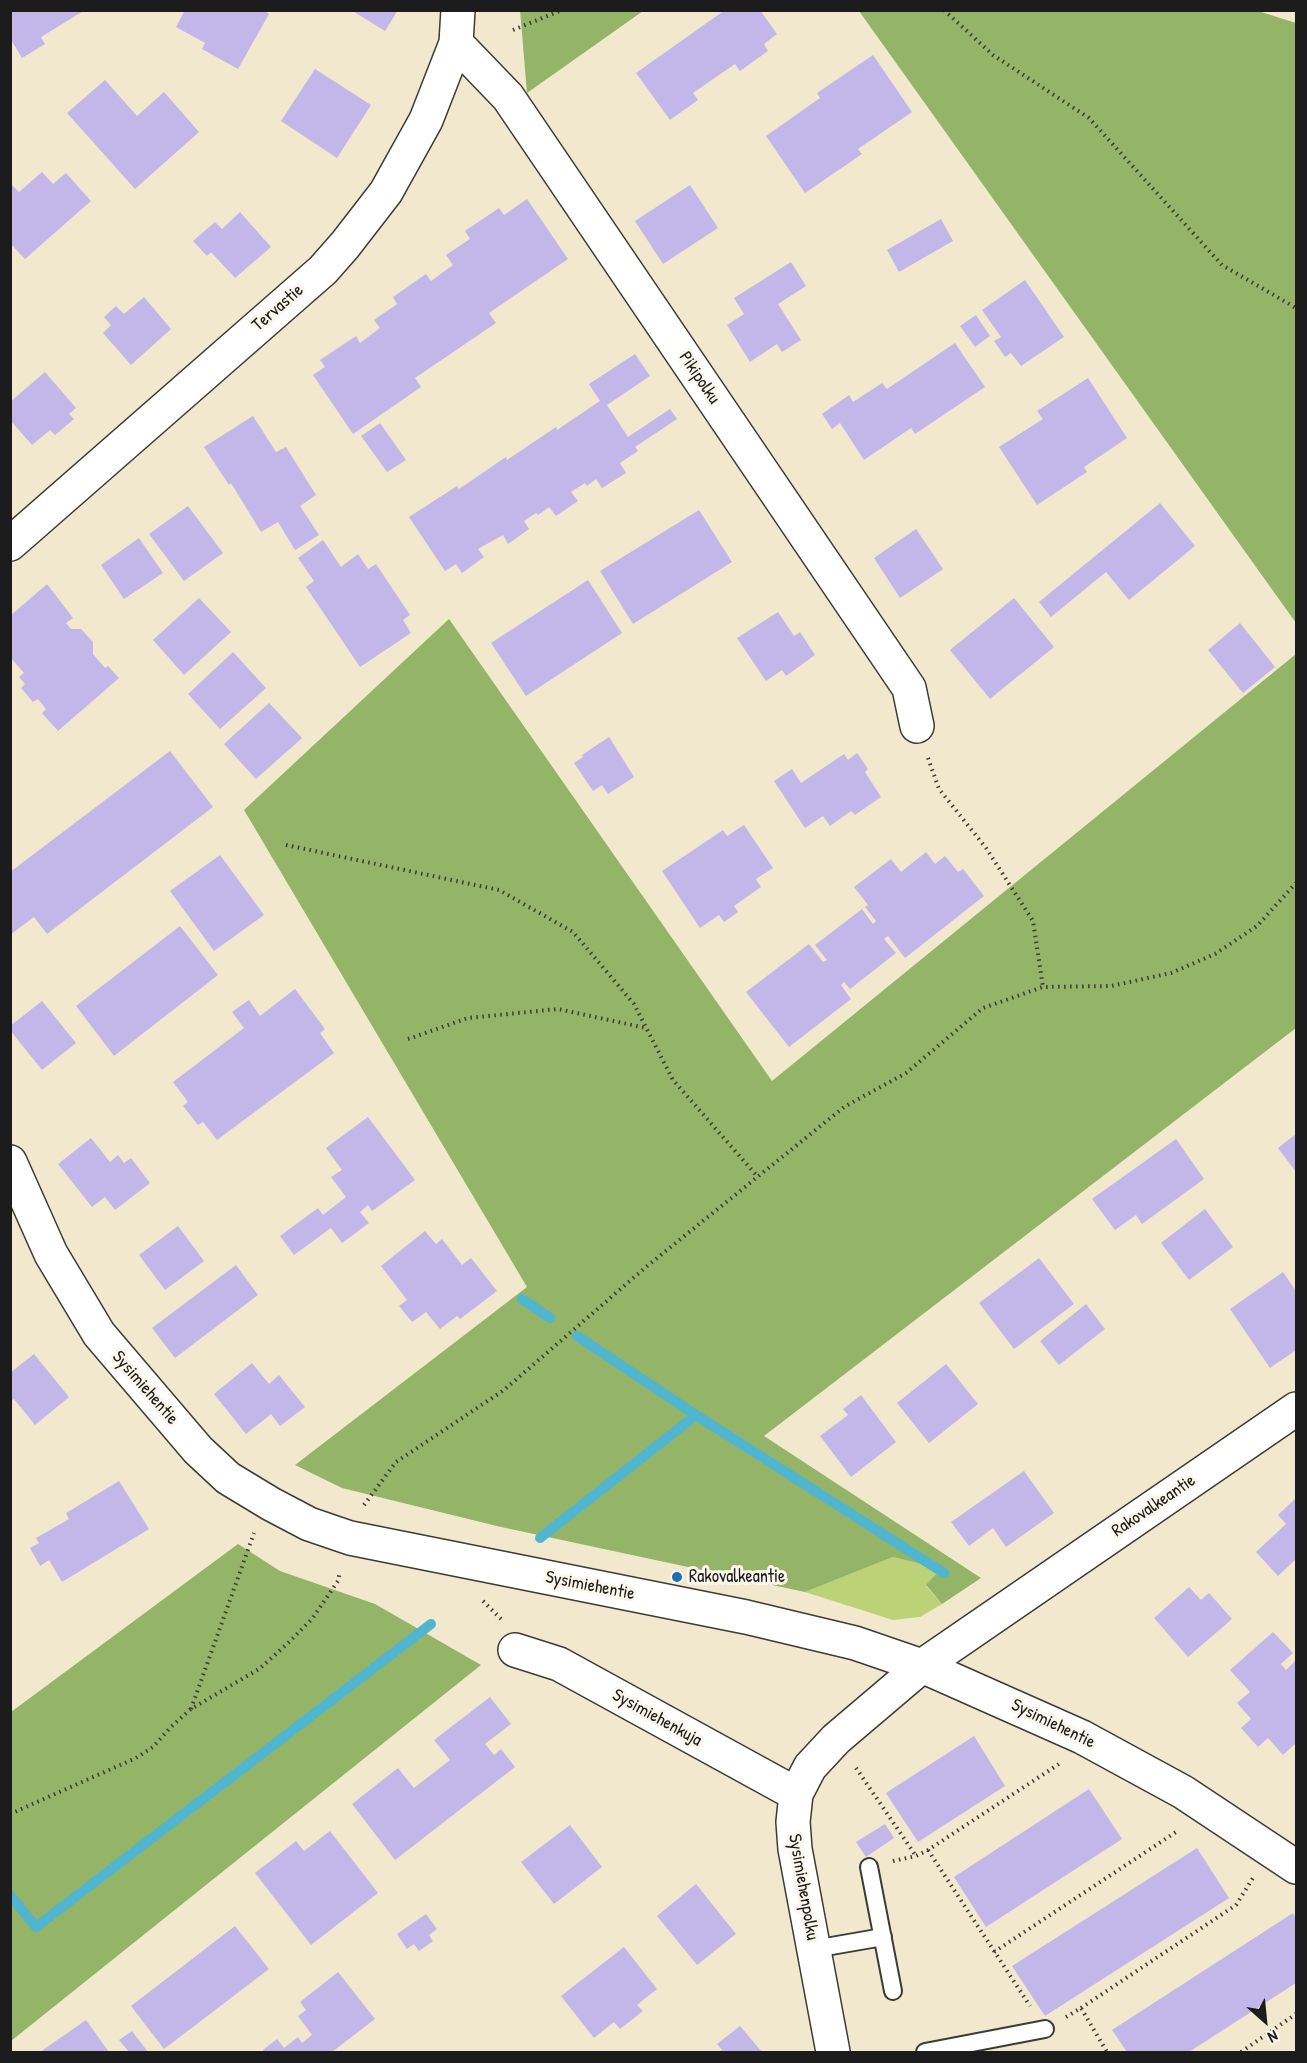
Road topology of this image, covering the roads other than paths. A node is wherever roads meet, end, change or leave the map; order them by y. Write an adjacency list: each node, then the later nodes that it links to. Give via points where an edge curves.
1 (458, 10): 2 (street, Tervastie)
2 (456, 44): 3 (street, Tervastie, via 426,120 386,192 330,261); 4 (street, Pikipolku, via 508,97 909,688)
3 (10, 544)
4 (917, 726)
5 (10, 1162): 8 (street, Sysimiehentie, via 51,1254 99,1334 198,1450 228,1478 271,1504 309,1524 350,1538 746,1617 855,1643)
6 (1296, 1409): 8 (street, Rakovalkeantie)
7 (515, 1650): 9 (street, Sysimiehenkuja, via 559,1664)
8 (922, 1666): 9 (street, Sysimiehenpolku, via 836,1739 810,1767); 11 (street, Sysimiehentie, via 1082,1737 1183,1792)
9 (796, 1794): 13 (street, Sysimiehenpolku, via 795,1850)
10 (869, 1866): 12 (lane)
11 (1296, 1867)
12 (883, 1937): 13 (lane); 14 (lane)
13 (814, 1949): 16 (street, Sysimiehenpolku)
14 (893, 1991)
15 (1045, 2029): 17 (lane)
16 (834, 2052)
17 (925, 2052)

